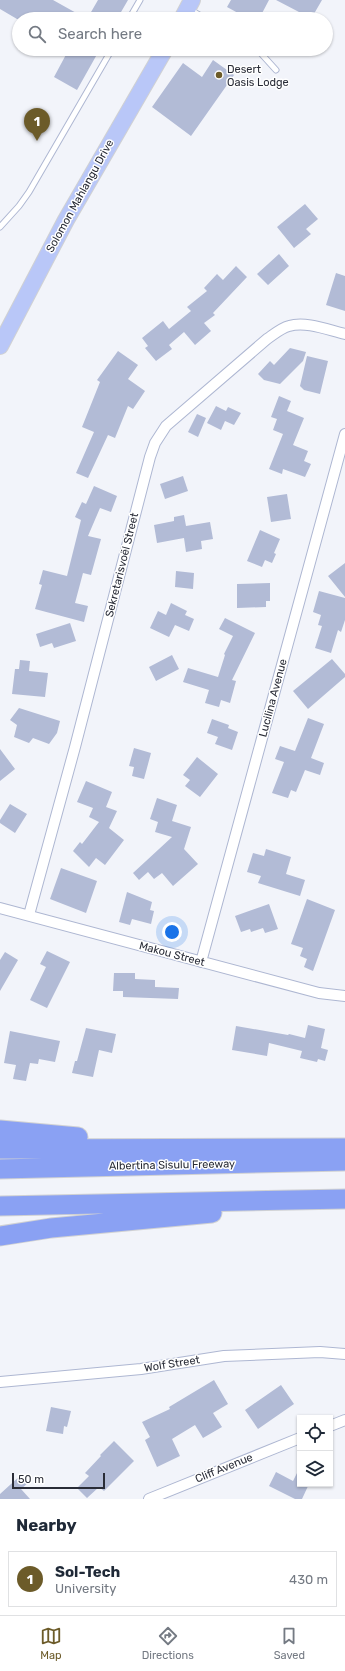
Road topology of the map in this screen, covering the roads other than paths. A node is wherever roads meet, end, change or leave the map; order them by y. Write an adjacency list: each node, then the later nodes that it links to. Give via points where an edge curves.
1 (140, 0): 2 (lane)
2 (133, 12)
3 (108, 56): 7 (lane, via 29,192)
4 (161, 56): 9 (main road, Solomon Mahlangu Drive, via 66,220)
5 (263, 56): 6 (lane)
6 (276, 70)
7 (0, 227)
8 (345, 334): 12 (street, Sekretarisvoël Street, via 300,325 288,326 279,331 166,426 155,443)
9 (0, 346)
10 (345, 434): 13 (street, Lucilina Avenue)
11 (0, 908): 12 (street, Makou Street)
12 (29, 915): 13 (street, Makou Street)
13 (202, 962): 14 (street, Makou Street, via 319,993)
14 (345, 996)
15 (0, 1130): 16 (highway, via 66,1137 263,1143)
16 (309, 1148): 17 (highway); 18 (highway)
17 (345, 1148)
18 (0, 1149)
19 (345, 1161): 20 (highway, Albertina Sisulu Freeway)
20 (0, 1169)
21 (345, 1199): 22 (highway)
22 (325, 1200): 23 (highway); 24 (highway, via 301,1206 51,1228)
23 (0, 1206)
24 (0, 1236)
25 (345, 1354): 26 (street, Wolf Street, via 320,1352 224,1356 141,1369)
26 (0, 1382)
27 (345, 1420): 28 (street)
28 (333, 1425)
29 (297, 1439): 30 (street, Cliff Avenue)
30 (149, 1499)

